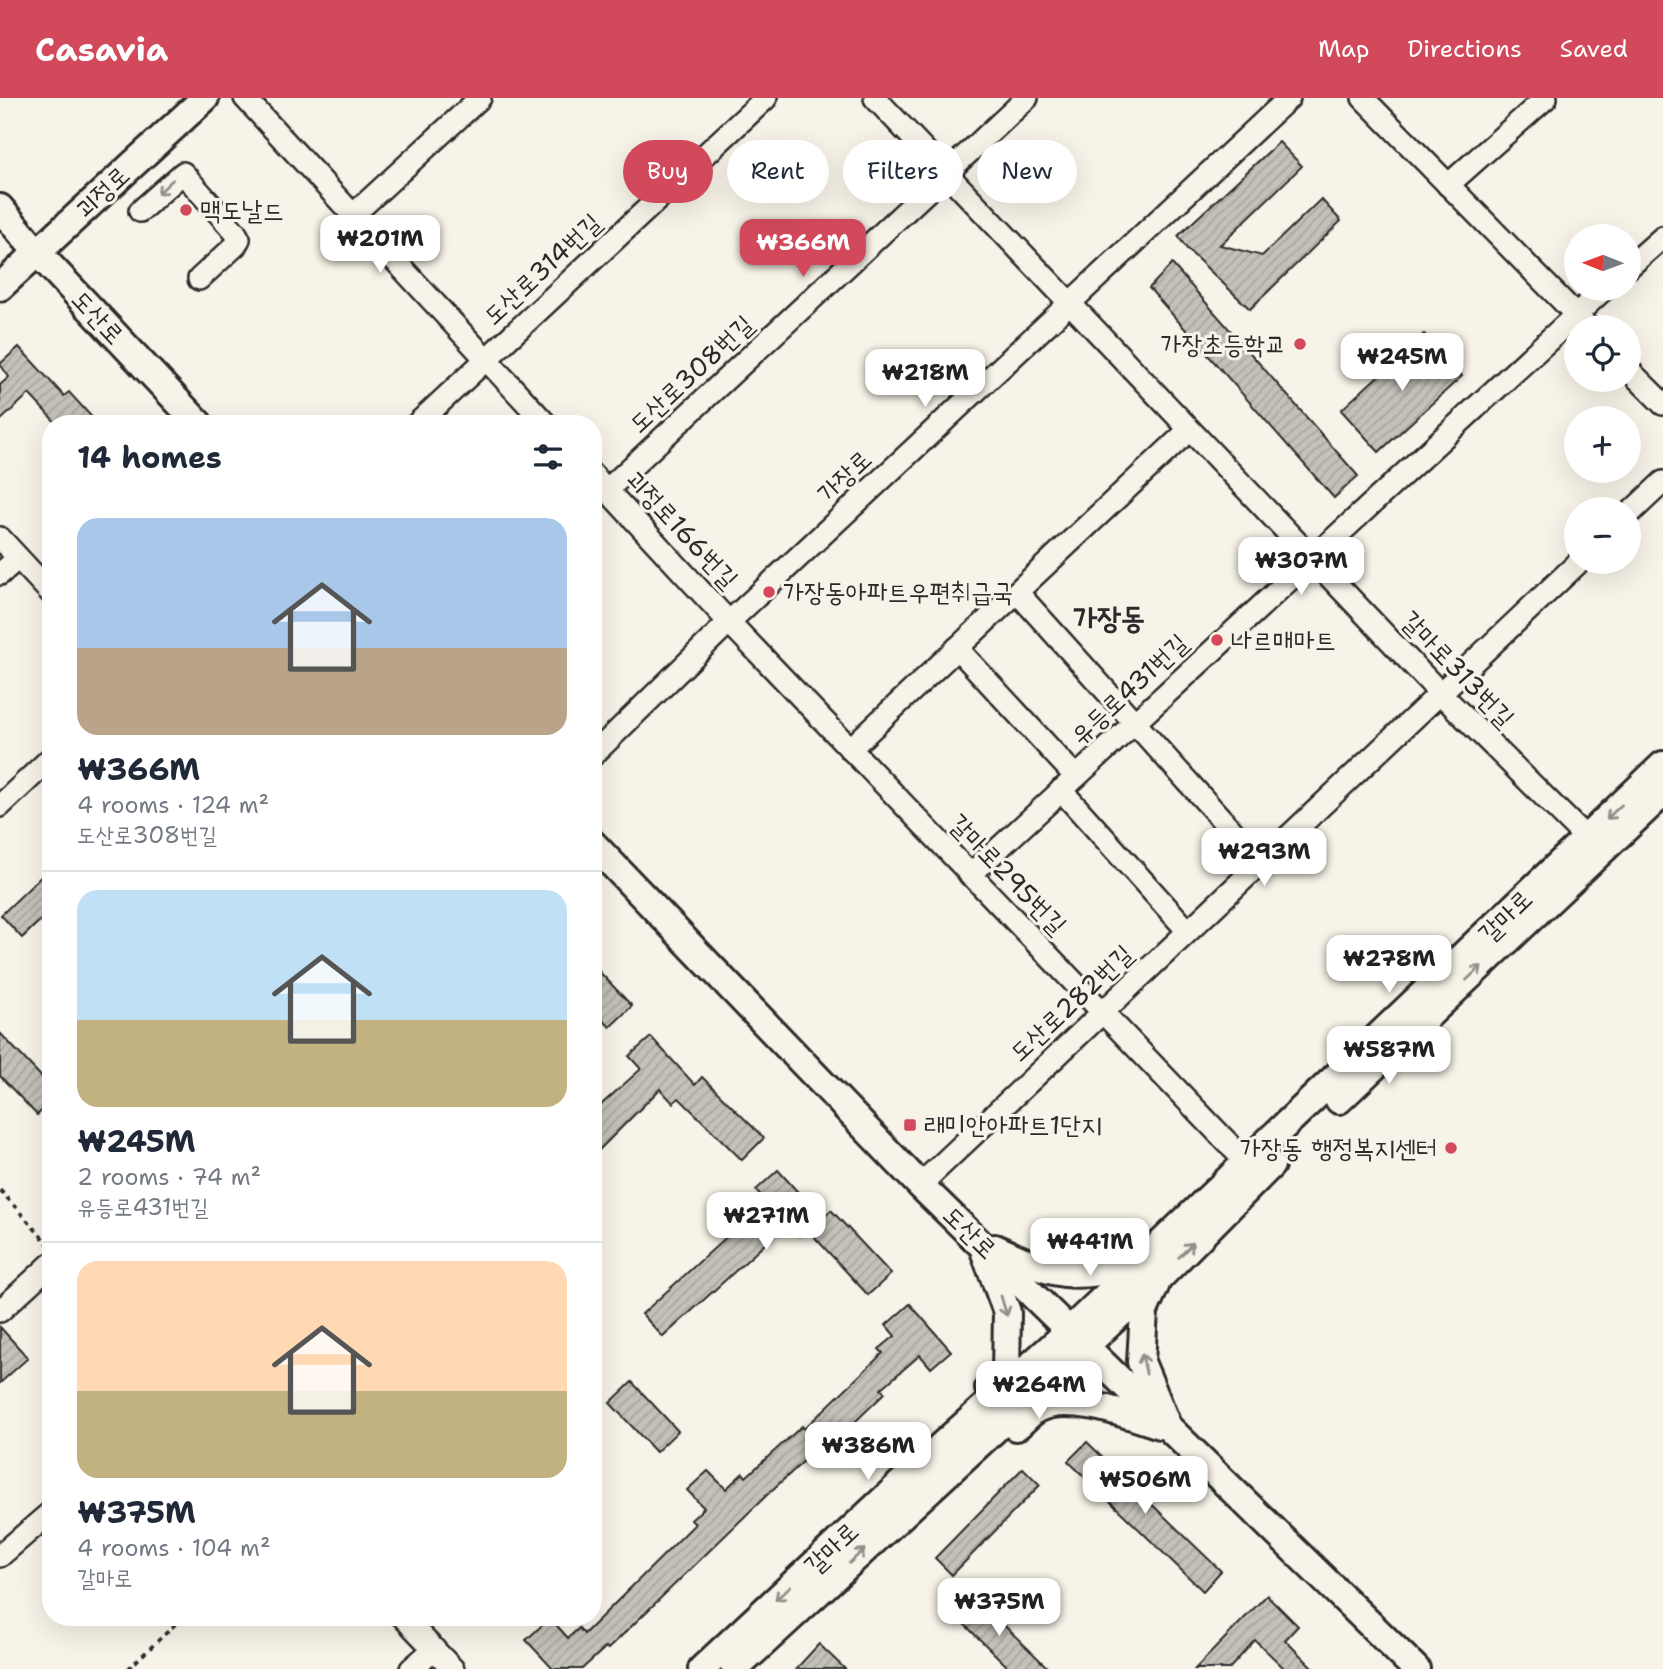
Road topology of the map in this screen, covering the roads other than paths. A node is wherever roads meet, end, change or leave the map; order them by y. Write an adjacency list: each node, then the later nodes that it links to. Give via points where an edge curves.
1 (205, 98): 19 (main road, 괴정로)
2 (245, 98): 17 (street)
3 (480, 98): 17 (street)
4 (766, 98): 26 (street, 도산로314번길)
5 (874, 98): 10 (street, 갈마로313번길)
6 (1027, 98): 11 (street, 도산로308번길)
7 (1289, 98): 23 (street, 가장로)
8 (1363, 98): 12 (street)
9 (1546, 98): 12 (street)
10 (914, 140)
11 (963, 158)
12 (1448, 185): 24 (street)
13 (963, 192): 23 (street, 갈마로313번길)
14 (913, 203): 33 (street, 도산로308번길)
15 (0, 208): 19 (main road, 도산로)
16 (140, 211): 21 (street, one-way to 16, via 239,239 227,222 183,173)
17 (353, 215): 26 (street)
18 (1663, 237): 20 (street)
19 (37, 252): 22 (main road, 괴정로); 29 (main road, 도산로)
20 (1642, 256)
21 (199, 279)
22 (0, 287)
23 (1069, 304): 32 (street, 갈마로313번길); 44 (street, 가장로)
24 (1576, 315)
25 (1564, 337): 39 (street, 유등로431번길)
26 (486, 359): 30 (street, 도산로314번길); 31 (street)
27 (1641, 382): 28 (street)
28 (1663, 404)
29 (191, 415)
30 (427, 415)
31 (538, 415)
32 (1189, 430): 39 (street, 갈마로313번길); 43 (street)
33 (602, 480)
34 (1663, 482): 36 (street)
35 (602, 484): 44 (street, 괴정로166번길)
36 (1641, 503)
37 (0, 538): 38 (street)
38 (18, 558): 40 (street); 42 (street)
39 (1312, 558): 46 (street, 갈마로313번길); 47 (street, 유등로431번길)
40 (0, 574)
41 (1566, 574): 46 (street, 도산로282번길)
42 (42, 583)
43 (1017, 592): 45 (street); 47 (street)
44 (729, 622): 48 (street, 가장로); 49 (street, 갈마로295번길)
45 (957, 648): 49 (street); 52 (street)
46 (1440, 693): 55 (street, 갈마로313번길); 57 (street, 도산로282번길)
47 (1135, 722): 52 (street, 유등로431번길); 57 (street)
48 (602, 746)
49 (850, 749): 58 (street, 갈마로295번길)
50 (1663, 765): 55 (main road, 갈마로, one-way to 55)
51 (42, 766): 54 (street)
52 (1069, 783): 58 (street, 유등로431번길); 59 (street)
53 (1663, 793): 55 (main road, 갈마로)
54 (0, 806)
55 (1594, 846): 61 (main road, 갈마로); 64 (main road, 갈마로, one-way to 55, via 1261,1174)
56 (602, 853): 62 (main road, 도산로)
57 (1261, 863): 59 (street, 도산로282번길)
58 (970, 875): 60 (street, 갈마로295번길)
59 (1188, 931): 60 (street, 도산로282번길)
60 (1102, 1013): 61 (street, 갈마로295번길); 62 (street, 도산로282번길)
61 (1247, 1163): 64 (main road, 갈마로)
62 (920, 1185): 63 (main road, 도산로)
63 (981, 1242): 64 (main road, via 1065,1275); 67 (main road, 도산로); 69 (main road, one-way to 69, via 1007,1312 1006,1373 969,1406)
64 (1152, 1268): 67 (main road, 갈마로); 68 (main road, one-way to 64, via 1141,1362)
65 (42, 1272): 66 (street)
66 (0, 1311)
67 (1076, 1340): 68 (main road, 도산로); 69 (main road, 갈마로)
68 (1168, 1428): 69 (main road, via 1100,1406 1074,1403 1039,1408 987,1451); 78 (main road, 도산로)
69 (952, 1452): 76 (main road, 갈마로, one-way to 76); 77 (main road, 갈마로, one-way to 69)
70 (42, 1520): 71 (street)
71 (0, 1556)
72 (412, 1626): 73 (street)
73 (434, 1648): 74 (street); 75 (street)
74 (411, 1669)
75 (453, 1669)
76 (702, 1669)
77 (735, 1669)
78 (1416, 1669)

